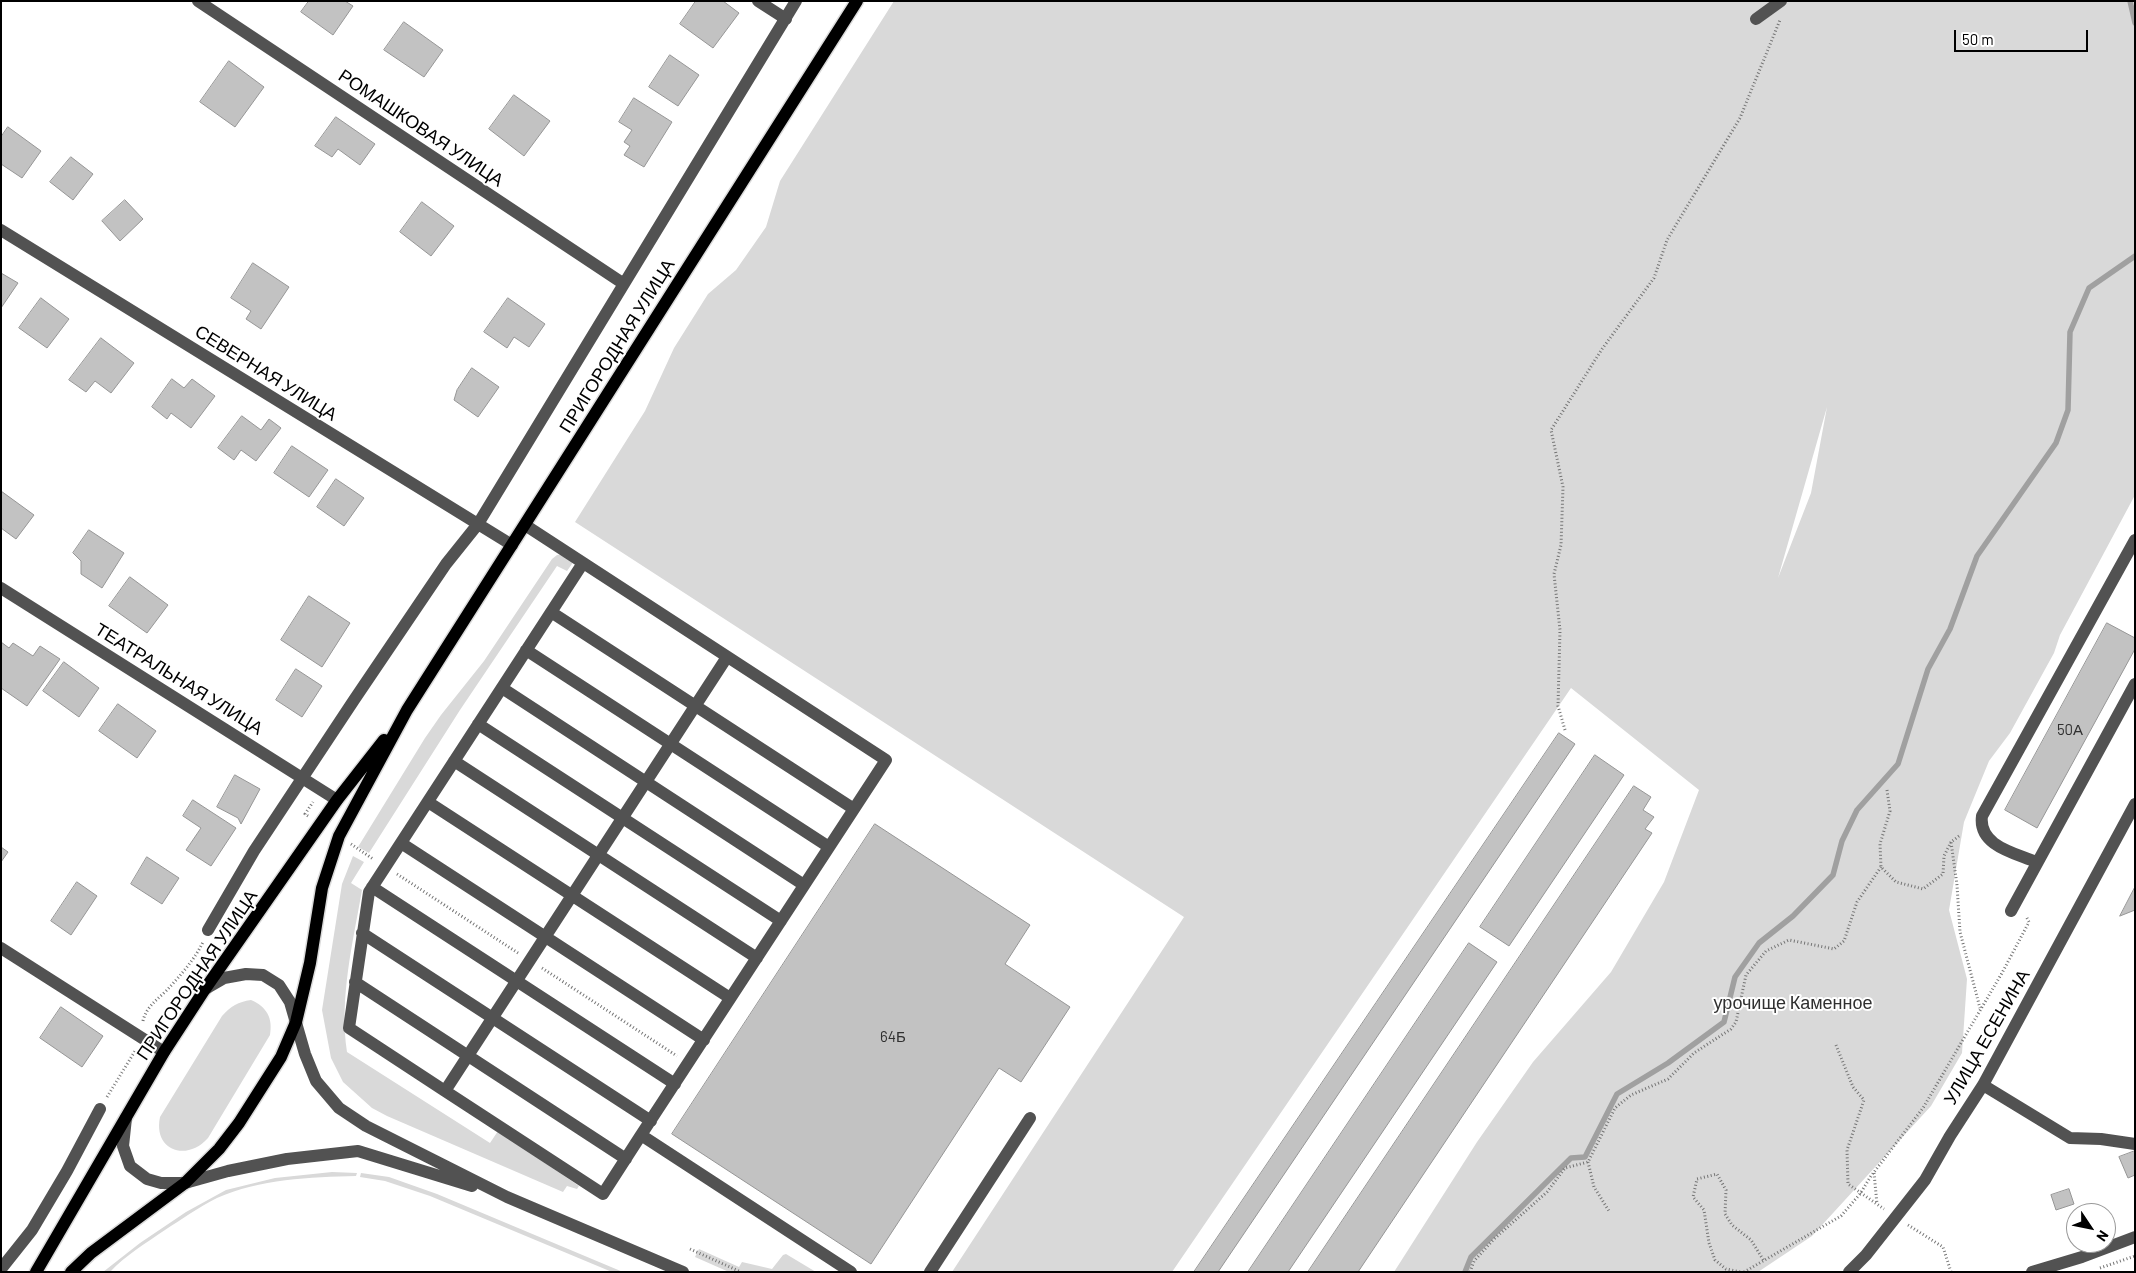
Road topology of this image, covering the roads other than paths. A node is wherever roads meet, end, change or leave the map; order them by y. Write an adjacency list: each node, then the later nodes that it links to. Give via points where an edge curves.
1 (198, 1): 9 (street, РОМАШКОВАЯ УЛИЦА)
2 (758, 1): 6 (street)
3 (796, 1): 6 (street, ПРИГОРОДНАЯ УЛИЦА)
4 (857, 1): 11 (main road, ПРИГОРОДНАЯ УЛИЦА)
5 (1781, 1): 7 (street)
6 (786, 19): 9 (street, ПРИГОРОДНАЯ УЛИЦА)
7 (1756, 19)
8 (1, 230): 10 (street, СЕВЕРНАЯ УЛИЦА)
9 (624, 284): 10 (street, ПРИГОРОДНАЯ УЛИЦА)
10 (478, 524): 13 (street, СЕВЕРНАЯ УЛИЦА); 26 (street, ПРИГОРОДНАЯ УЛИЦА, via 446,564)
11 (525, 525): 13 (main road, ПРИГОРОДНАЯ УЛИЦА); 14 (street)
12 (2135, 540): 36 (street, via 1982,816 1984,833 1991,842)
13 (512, 545): 22 (main road, ПРИГОРОДНАЯ УЛИЦА)
14 (583, 563): 16 (street); 18 (street)
15 (1, 588): 26 (street, ТЕАТРАЛЬНАЯ УЛИЦА)
16 (551, 612): 17 (street); 21 (street)
17 (526, 650): 20 (street); 24 (street)
18 (728, 657): 21 (street); 31 (street, via 886,760)
19 (2135, 684): 36 (street)
20 (502, 688): 23 (street); 27 (street)
21 (696, 706): 24 (street); 31 (street)
22 (407, 710): 28 (main road, ПРИГОРОДНАЯ УЛИЦА); 52 (main road, ПРИГОРОДНАЯ УЛИЦА, via 339,836 322,888 310,963)
23 (478, 724): 25 (street); 32 (street)
24 (671, 744): 27 (street); 34 (street)
25 (454, 761): 29 (street); 35 (street)
26 (304, 778): 28 (street, ТЕАТРАЛЬНАЯ УЛИЦА); 42 (street, ПРИГОРОДНАЯ УЛИЦА, via 254,851)
27 (646, 782): 32 (street); 37 (street)
28 (337, 800): 49 (main road, ПРИГОРОДНАЯ УЛИЦА)
29 (428, 802): 33 (street); 39 (street)
30 (2135, 804): 57 (street, УЛИЦА ЕСЕНИНА)
31 (854, 809): 34 (street)
32 (622, 818): 35 (street); 41 (street)
33 (401, 843): 38 (street); 44 (street)
34 (829, 847): 37 (street)
35 (598, 855): 39 (street); 46 (street)
36 (2036, 862): 40 (street)
37 (804, 885): 41 (street)
38 (372, 887): 43 (street); 47 (street)
39 (572, 896): 44 (street); 50 (street)
40 (2012, 909)
41 (781, 921): 46 (street)
42 (208, 930)
43 (362, 933): 48 (street); 51 (street)
44 (545, 937): 47 (street); 53 (street)
45 (1, 948): 54 (street)
46 (757, 958): 50 (street)
47 (517, 981): 51 (street); 56 (street)
48 (355, 982): 55 (street); 58 (street, via 349,1028)
49 (206, 989): 52 (street, via 224,978 263,975 279,985 290,1002); 54 (main road, ПРИГОРОДНАЯ УЛИЦА)
50 (730, 998): 53 (street)
51 (493, 1018): 55 (street); 62 (street)
52 (296, 1022): 66 (main road, ПРИГОРОДНАЯ УЛИЦА, via 281,1057 239,1123 219,1150); 67 (street, via 316,1081 340,1108 366,1126)
53 (704, 1040): 56 (street)
54 (164, 1052): 60 (main road, ПРИГОРОДНАЯ УЛИЦА)
55 (468, 1056): 58 (street); 65 (street)
56 (675, 1084): 62 (street)
57 (1983, 1085): 64 (street, via 2070,1138 2101,1138); 75 (street, УЛИЦА ЕСЕНИНА, via 1925,1180)
58 (445, 1091): 65 (street, via 604,1194)
59 (100, 1109): 69 (street, via 32,1230)
60 (126, 1118): 66 (street, via 123,1146 130,1166 147,1179 161,1183); 70 (main road, ПРИГОРОДНАЯ УЛИЦА)
61 (1030, 1118): 74 (street)
62 (651, 1121): 63 (street)
63 (641, 1135): 65 (street); 73 (street)
64 (2135, 1144)
65 (626, 1159)
66 (185, 1183): 67 (street, via 228,1170 287,1159 358,1151); 71 (main road, ПРИГОРОДНАЯ УЛИЦА)
67 (506, 1197): 72 (street)
68 (2135, 1238): 76 (street)
69 (1, 1269)
70 (36, 1272)
71 (71, 1272)
72 (683, 1272)
73 (851, 1272)
74 (930, 1272)
75 (1849, 1272)
76 (2032, 1272)

